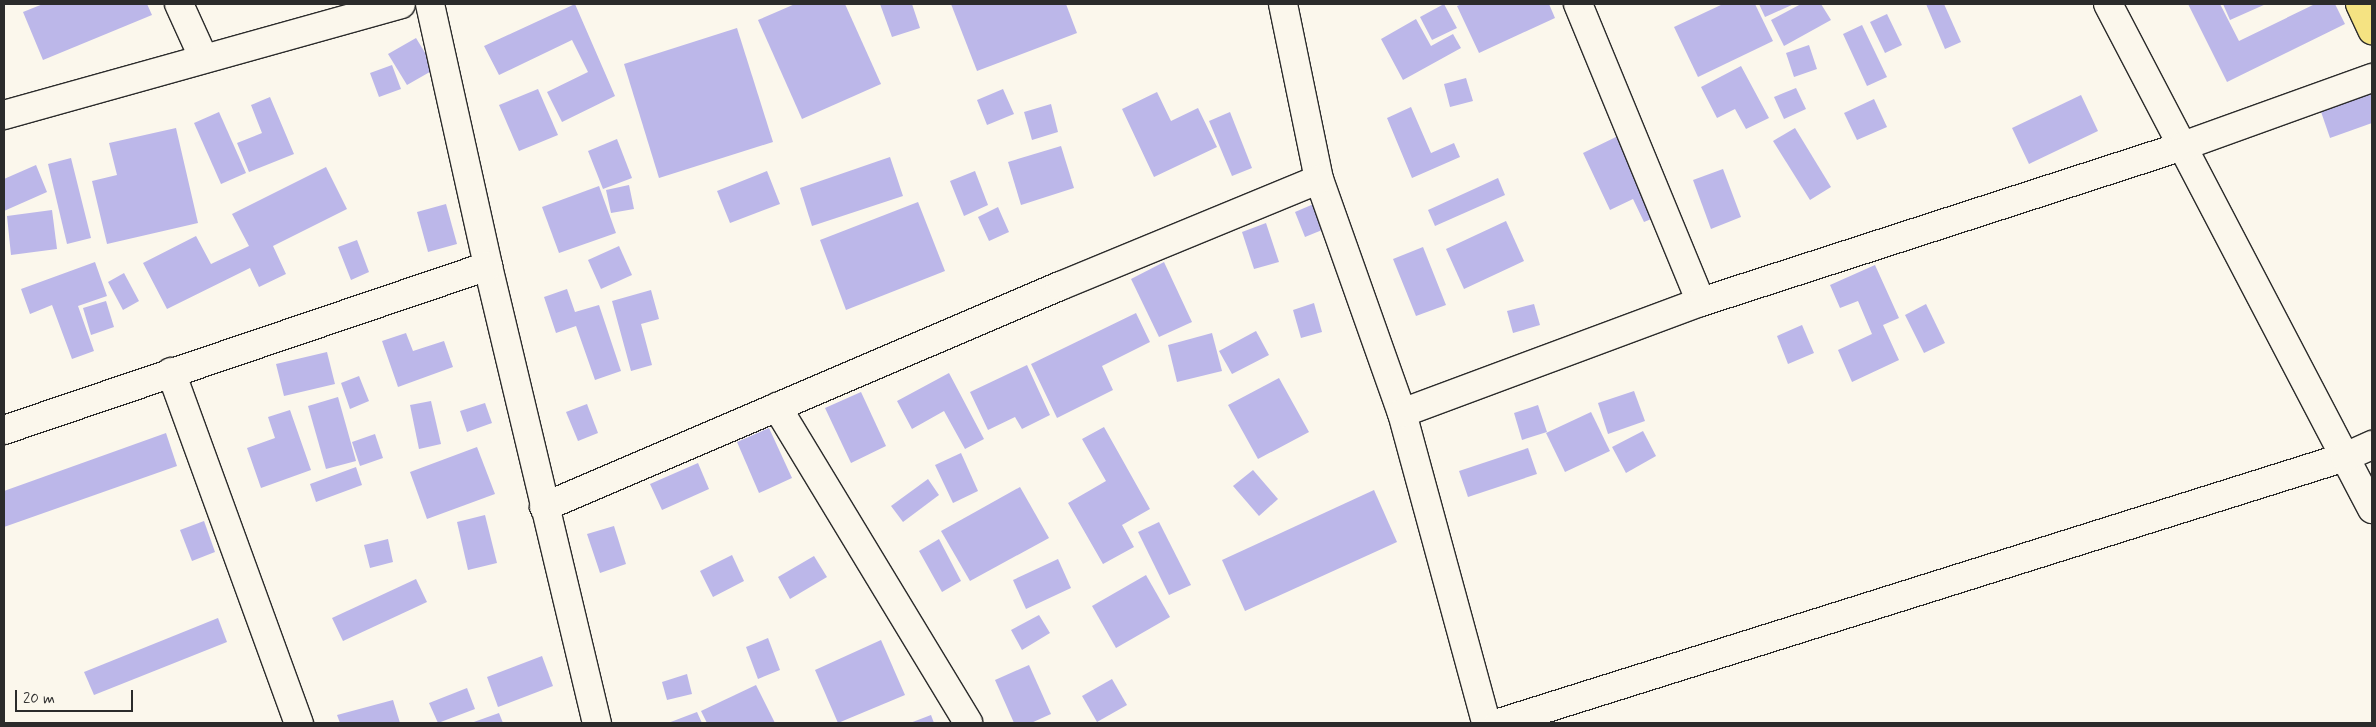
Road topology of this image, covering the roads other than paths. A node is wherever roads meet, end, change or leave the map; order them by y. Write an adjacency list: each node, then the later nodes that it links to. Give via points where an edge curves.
1 (178, 4): 9 (street)
2 (401, 4): 9 (street)
3 (430, 4): 14 (street)
4 (1283, 4): 13 (street)
5 (1578, 4): 15 (street)
6 (2108, 4): 12 (street)
7 (2360, 4): 8 (main road)
8 (2372, 30)
9 (203, 57): 11 (street)
10 (2372, 78): 12 (street)
11 (4, 116)
12 (2183, 146): 15 (street); 21 (street)
13 (1319, 179): 17 (street); 18 (street)
14 (488, 266): 16 (street); 22 (street)
15 (1702, 302): 18 (street)
16 (171, 372): 19 (street); 24 (street)
17 (777, 407): 22 (street); 26 (street)
18 (1402, 412): 27 (street)
19 (4, 430)
20 (2372, 444): 21 (street)
21 (2345, 457): 23 (street); 28 (street)
22 (544, 507): 25 (street)
23 (2372, 509)
24 (299, 723)
25 (597, 723)
26 (968, 723)
27 (1486, 723)
28 (1499, 723)

